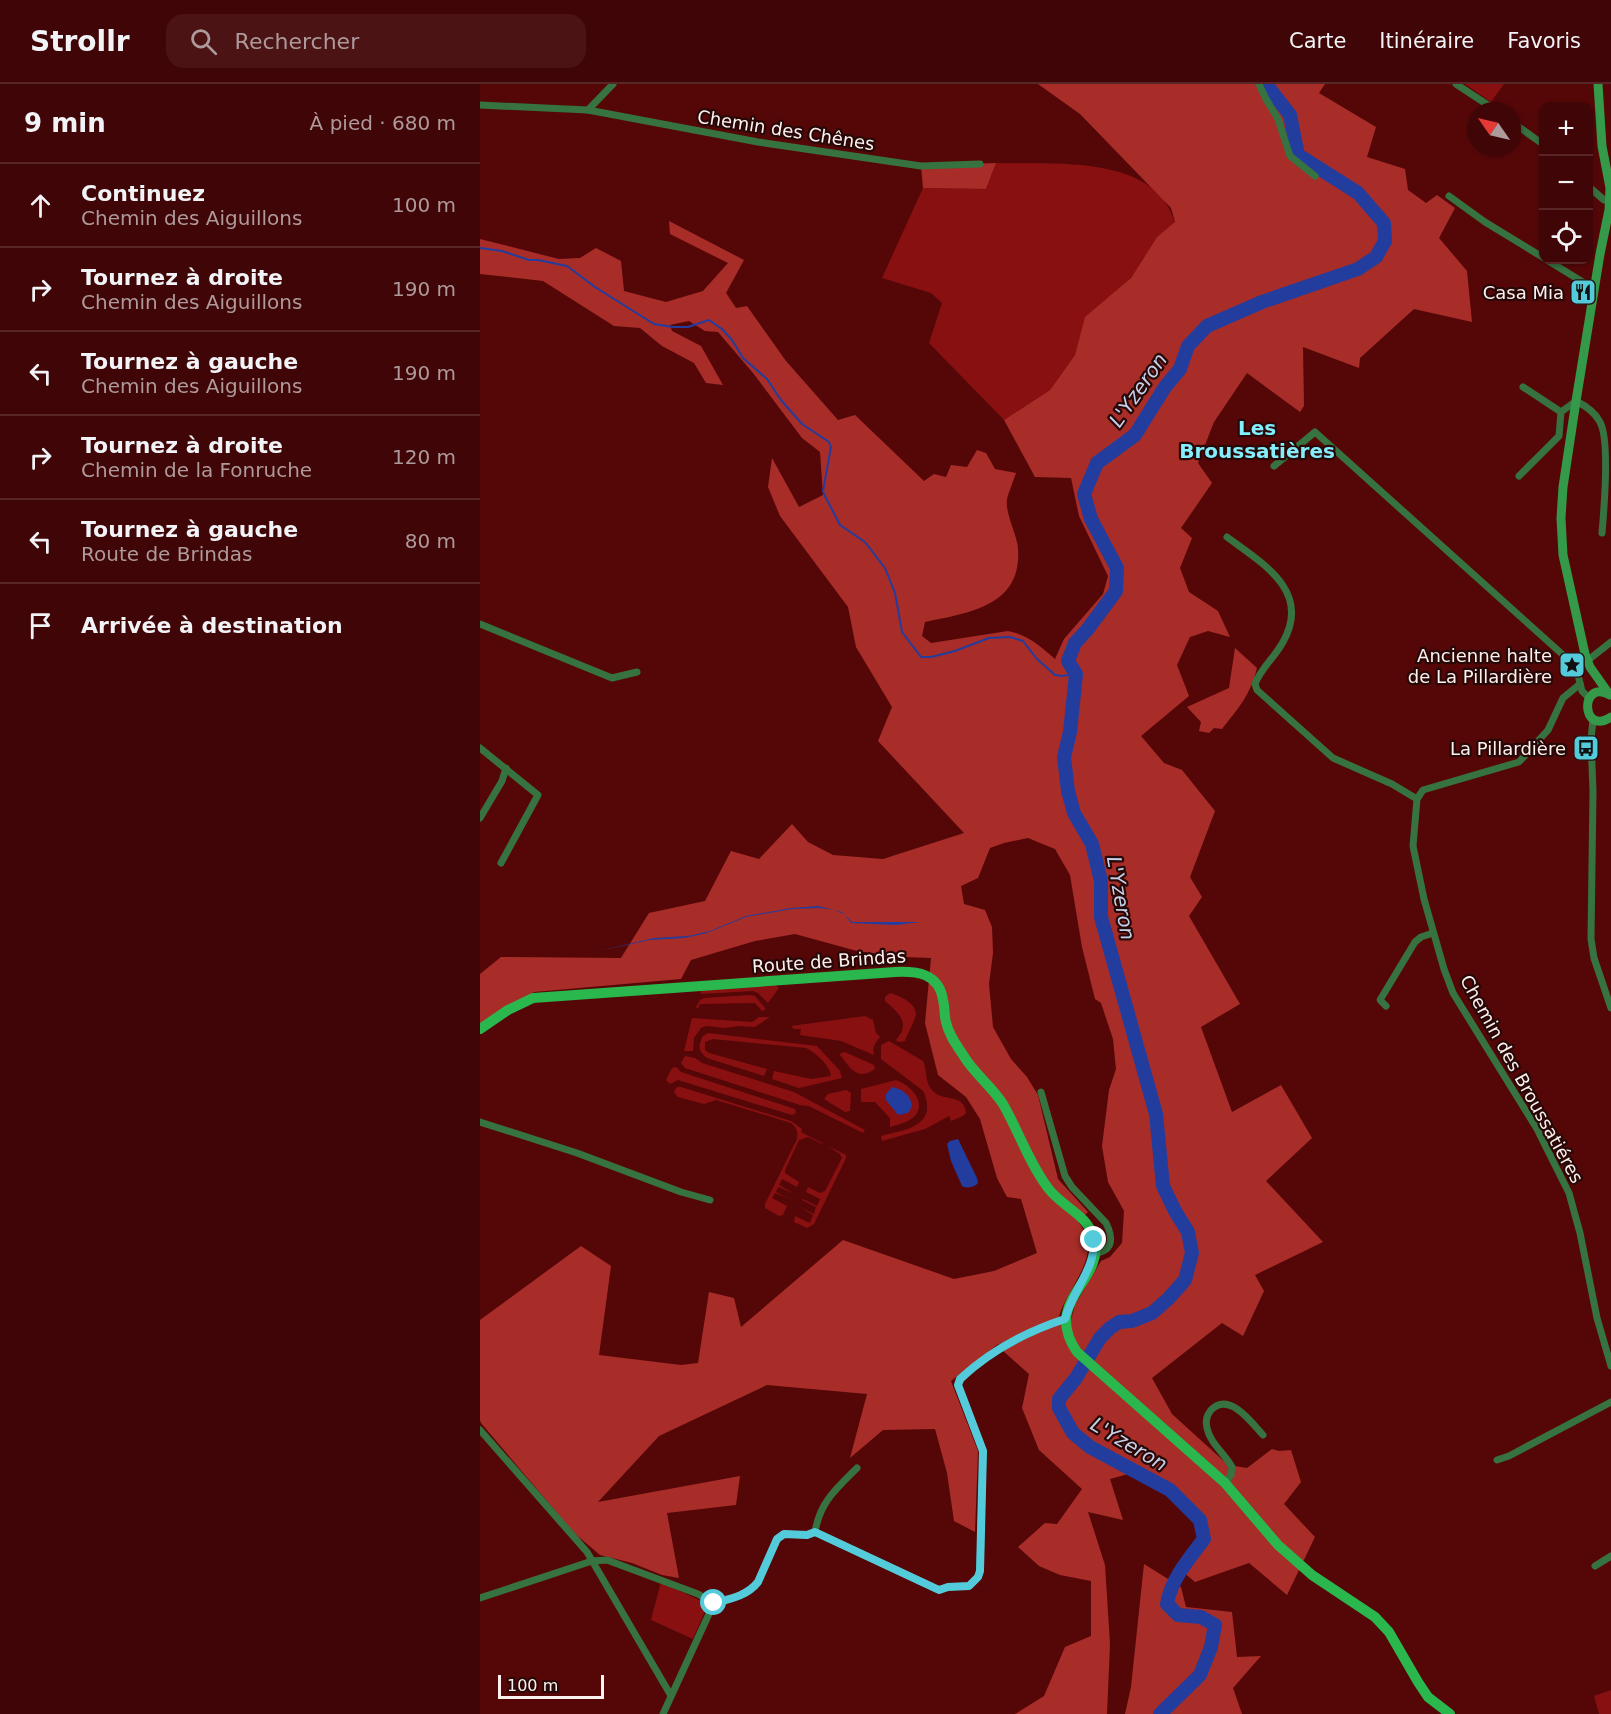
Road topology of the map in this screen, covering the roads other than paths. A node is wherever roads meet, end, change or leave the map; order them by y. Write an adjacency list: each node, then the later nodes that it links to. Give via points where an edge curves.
1 (613, 84): 7 (street)
2 (1260, 84): 11 (street, via 1278,119 1290,156)
3 (1456, 84): 5 (street)
4 (1598, 84): 14 (main road)
5 (1483, 102)
6 (480, 105): 7 (street, Chemin des Chênes)
7 (588, 110): 10 (street, Chemin des Chênes, via 758,142 915,165)
8 (1521, 128): 9 (street)
9 (1539, 141)
10 (980, 164)
11 (1315, 176)
12 (1593, 190): 14 (street)
13 (1449, 196): 15 (street)
14 (1610, 208): 17 (main road)
15 (1539, 255)
16 (1553, 264): 17 (street)
17 (1594, 289): 19 (main road)
18 (1523, 387): 20 (street)
19 (1576, 400): 20 (street); 23 (street, via 1589,407 1601,423 1605,460); 27 (main road, via 1563,487 1561,538)
20 (1561, 412): 22 (street, via 1559,436)
21 (1274, 466): 29 (street, via 1315,432 1562,654 1577,671)
22 (1519, 476)
23 (1602, 533)
24 (1227, 537): 36 (street, via 1276,575 1290,602 1292,618 1287,634 1257,677 1257,690 1333,758)
25 (480, 624): 28 (street, via 612,678)
26 (1611, 642): 27 (street)
27 (1589, 664): 30 (main road); 31 (main road)
28 (637, 672)
29 (1580, 684): 31 (street, via 1582,691); 36 (street, via 1563,698 1548,730 1519,762 1423,790)
30 (1610, 695): 31 (main road, via 1601,692)
31 (1591, 696): 33 (main road, via 1587,712)
32 (1610, 718): 33 (main road)
33 (1593, 719): 41 (street, via 1591,939)
34 (480, 748): 35 (street)
35 (506, 768): 37 (street); 38 (street, via 538,795)
36 (1417, 799): 39 (street, Chemin des Broussatiéres, via 1413,846)
37 (480, 818)
38 (501, 863)
39 (1433, 933): 40 (street, via 1415,942 1380,1000); 48 (street, Chemin des Broussatiéres, via 1453,993 1537,1129 1569,1193)
40 (1386, 1006)
41 (1611, 1008)
42 (480, 1029): 46 (main road, Route de Brindas, via 533,998 895,972 928,975 941,991 945,1022 957,1046 1001,1102 1051,1192 1089,1227)
43 (1041, 1092): 46 (street, via 1065,1176 1109,1229 1110,1244 1105,1251)
44 (480, 1122): 45 (street)
45 (710, 1200)
46 (1095, 1253): 47 (main road)
47 (1065, 1319): 54 (main road, via 1065,1329 1077,1352); 55 (street, via 997,1349 960,1379 958,1385 983,1451 980,1571 974,1582 939,1590)
48 (1611, 1366)
49 (1611, 1402): 52 (street)
50 (480, 1430): 57 (street)
51 (1263, 1436): 54 (street, via 1228,1404 1212,1409 1206,1418 1207,1428 1232,1467)
52 (1497, 1461)
53 (857, 1468): 55 (street, via 833,1491 818,1515)
54 (1225, 1483): 63 (main road, via 1278,1545 1312,1575 1375,1617 1389,1632 1428,1697)
55 (815, 1532): 60 (street, via 780,1535 754,1588)
56 (1611, 1557): 58 (street)
57 (592, 1561): 59 (street); 60 (street, via 630,1566); 61 (street)
58 (1595, 1566)
59 (480, 1598)
60 (714, 1603): 61 (street)
61 (670, 1694): 62 (street)
62 (663, 1714)
63 (1450, 1714)

